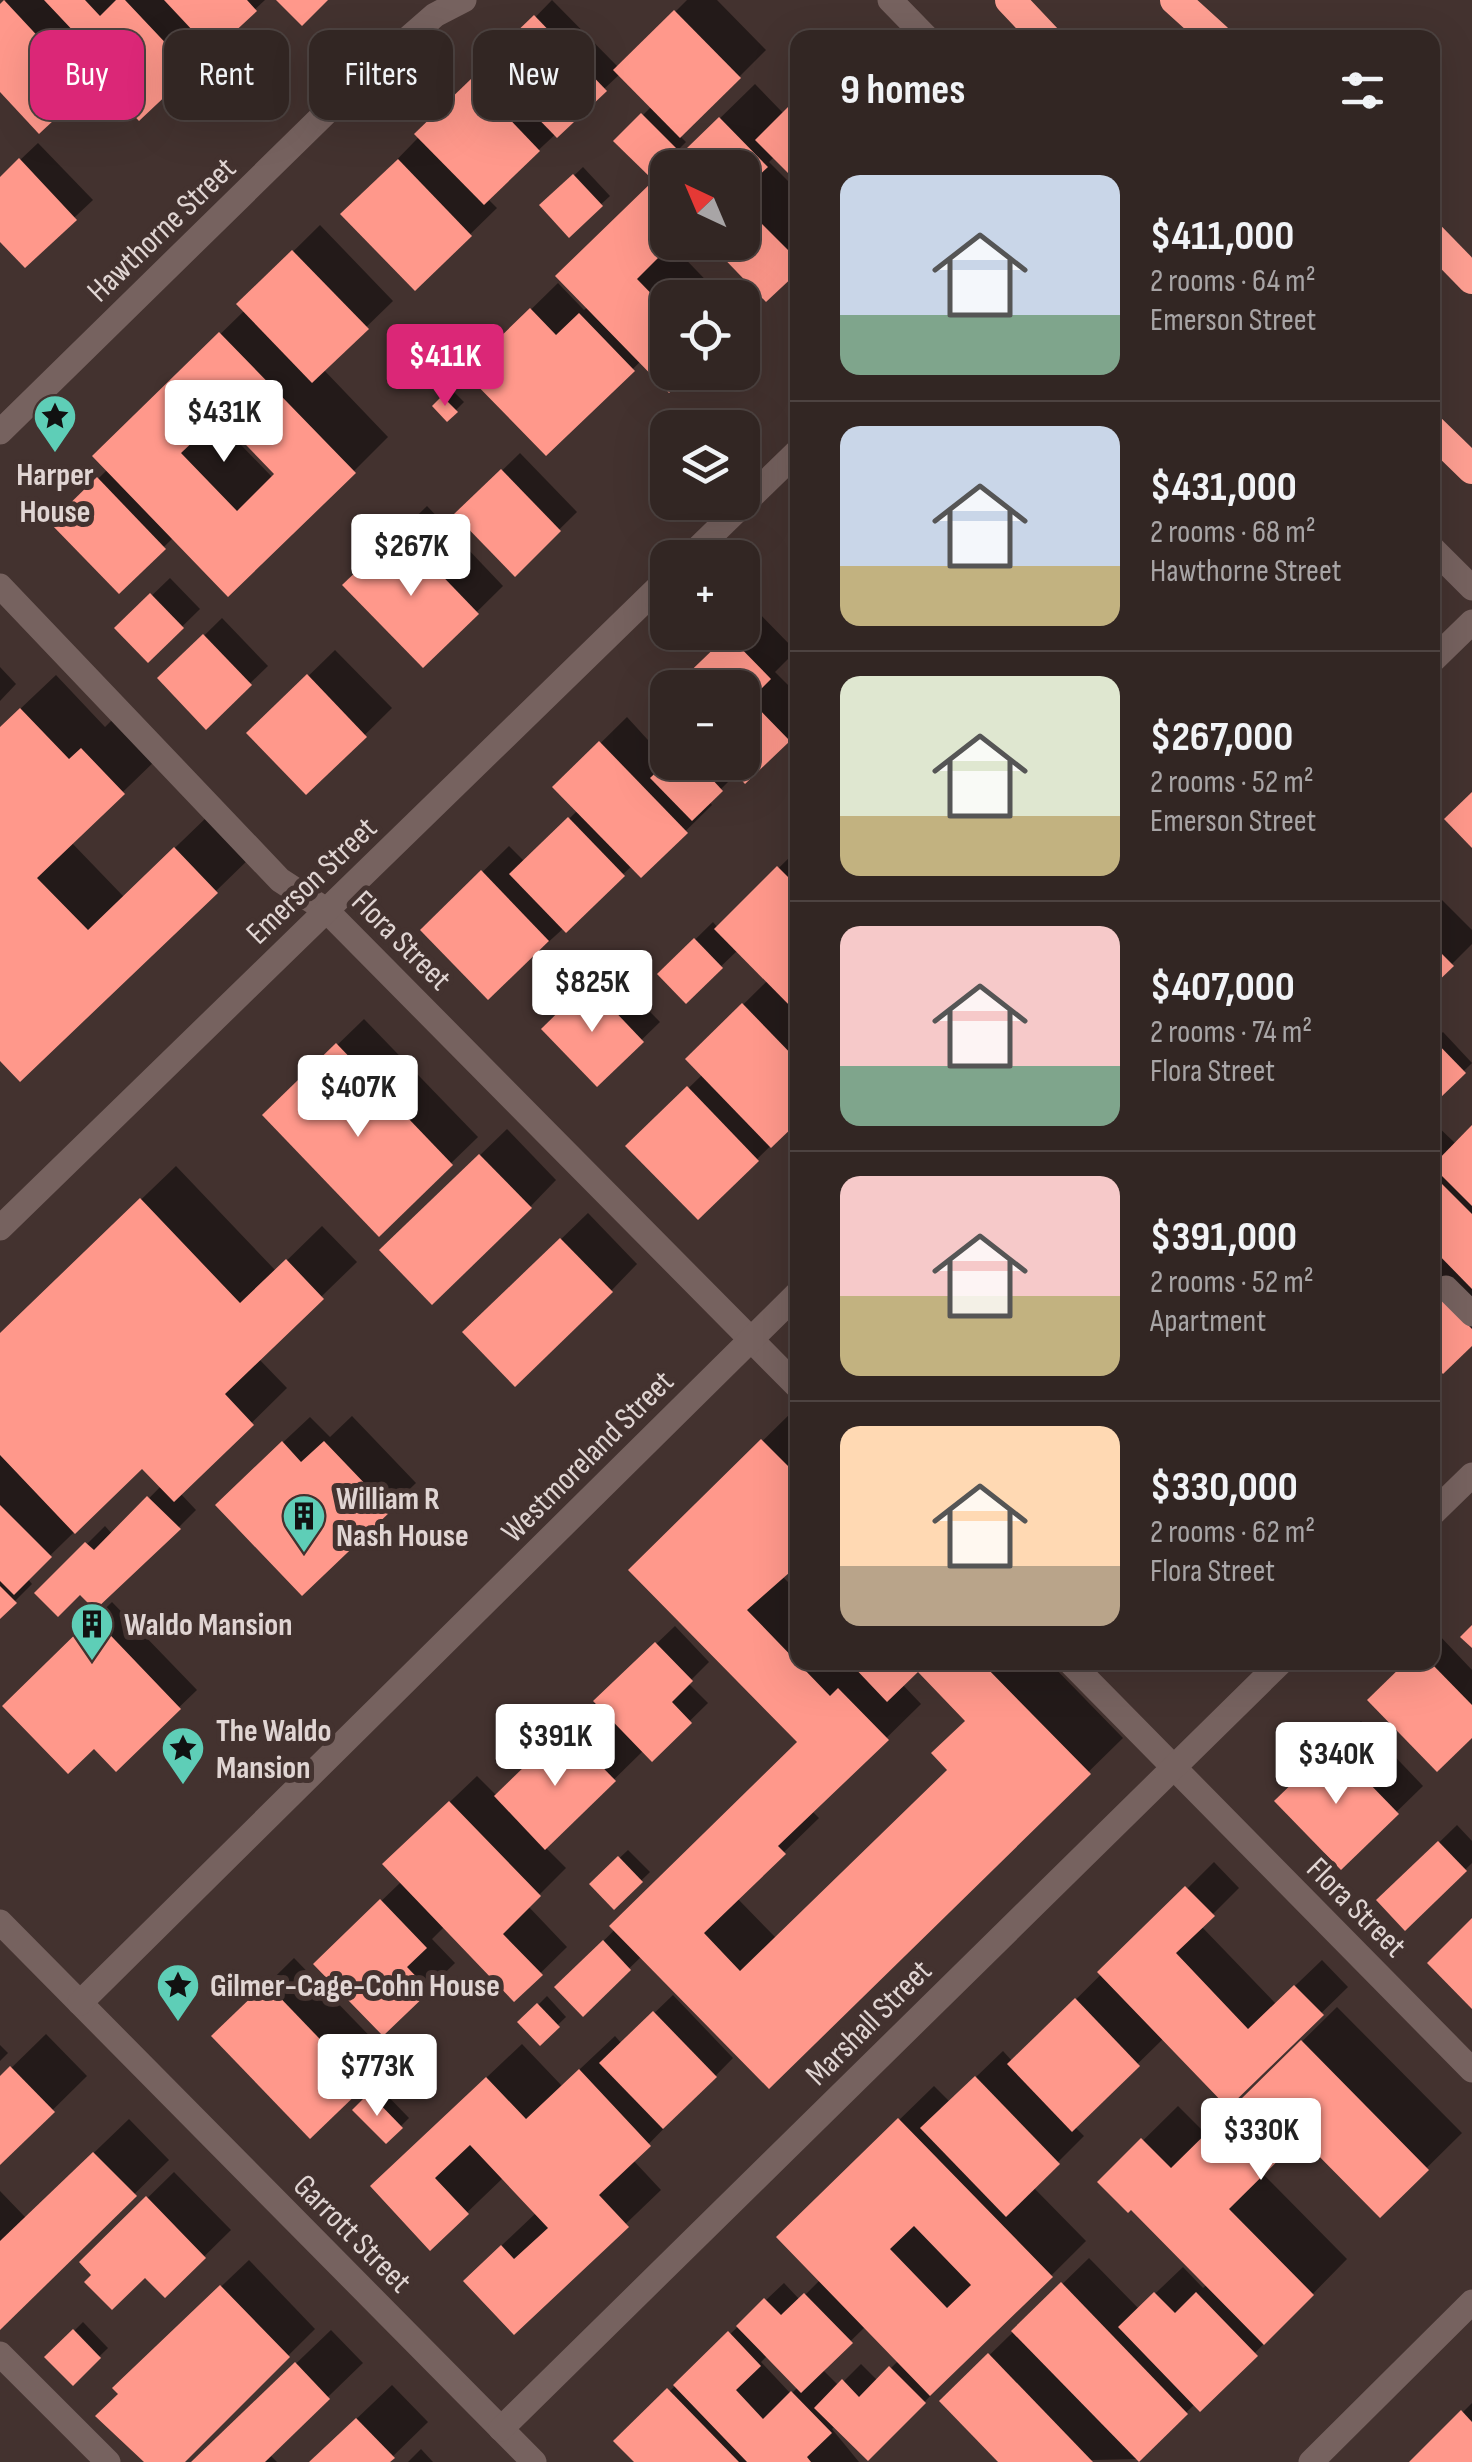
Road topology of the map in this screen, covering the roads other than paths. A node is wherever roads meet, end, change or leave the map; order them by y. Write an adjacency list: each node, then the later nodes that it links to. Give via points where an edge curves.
1 (464, 0): 10 (street, Hawthorne Street, via 435,15 349,90)
2 (890, 0): 5 (street)
3 (1010, 0): 6 (highway)
4 (1175, 0): 7 (highway)
5 (919, 30)
6 (1038, 30)
7 (1208, 30)
8 (1440, 246): 9 (highway)
9 (1472, 279)
10 (0, 432)
11 (1440, 438): 13 (highway)
12 (790, 459): 14 (street)
13 (1472, 470)
14 (707, 540)
15 (1440, 556): 17 (street)
16 (0, 586): 21 (street, Flora Street, via 280,880)
17 (1472, 588)
18 (650, 595): 21 (street, Emerson Street)
19 (1472, 622): 20 (street)
20 (1440, 653)
21 (326, 910): 22 (street, Emerson Street); 26 (street, Flora Street)
22 (0, 1228)
23 (1446, 1288): 25 (street)
24 (790, 1301): 26 (street, Westmoreland Street)
25 (1472, 1314)
26 (751, 1340): 27 (street, Flora Street); 34 (street, Westmoreland Street)
27 (790, 1379)
28 (1472, 1475): 29 (street)
29 (1440, 1506)
30 (1078, 1670): 32 (street, Flora Street)
31 (1273, 1670): 32 (street, Marshall Street)
32 (1173, 1767): 35 (street, Flora Street); 38 (street, Marshall Street)
33 (0, 1922): 34 (street, Garrott Street)
34 (80, 2003): 38 (street, Garrott Street)
35 (1472, 2070)
36 (1472, 2302): 39 (street)
37 (0, 2354): 40 (street)
38 (501, 2429): 41 (street, Garrott Street)
39 (1323, 2458)
40 (108, 2462)
41 (534, 2462)

